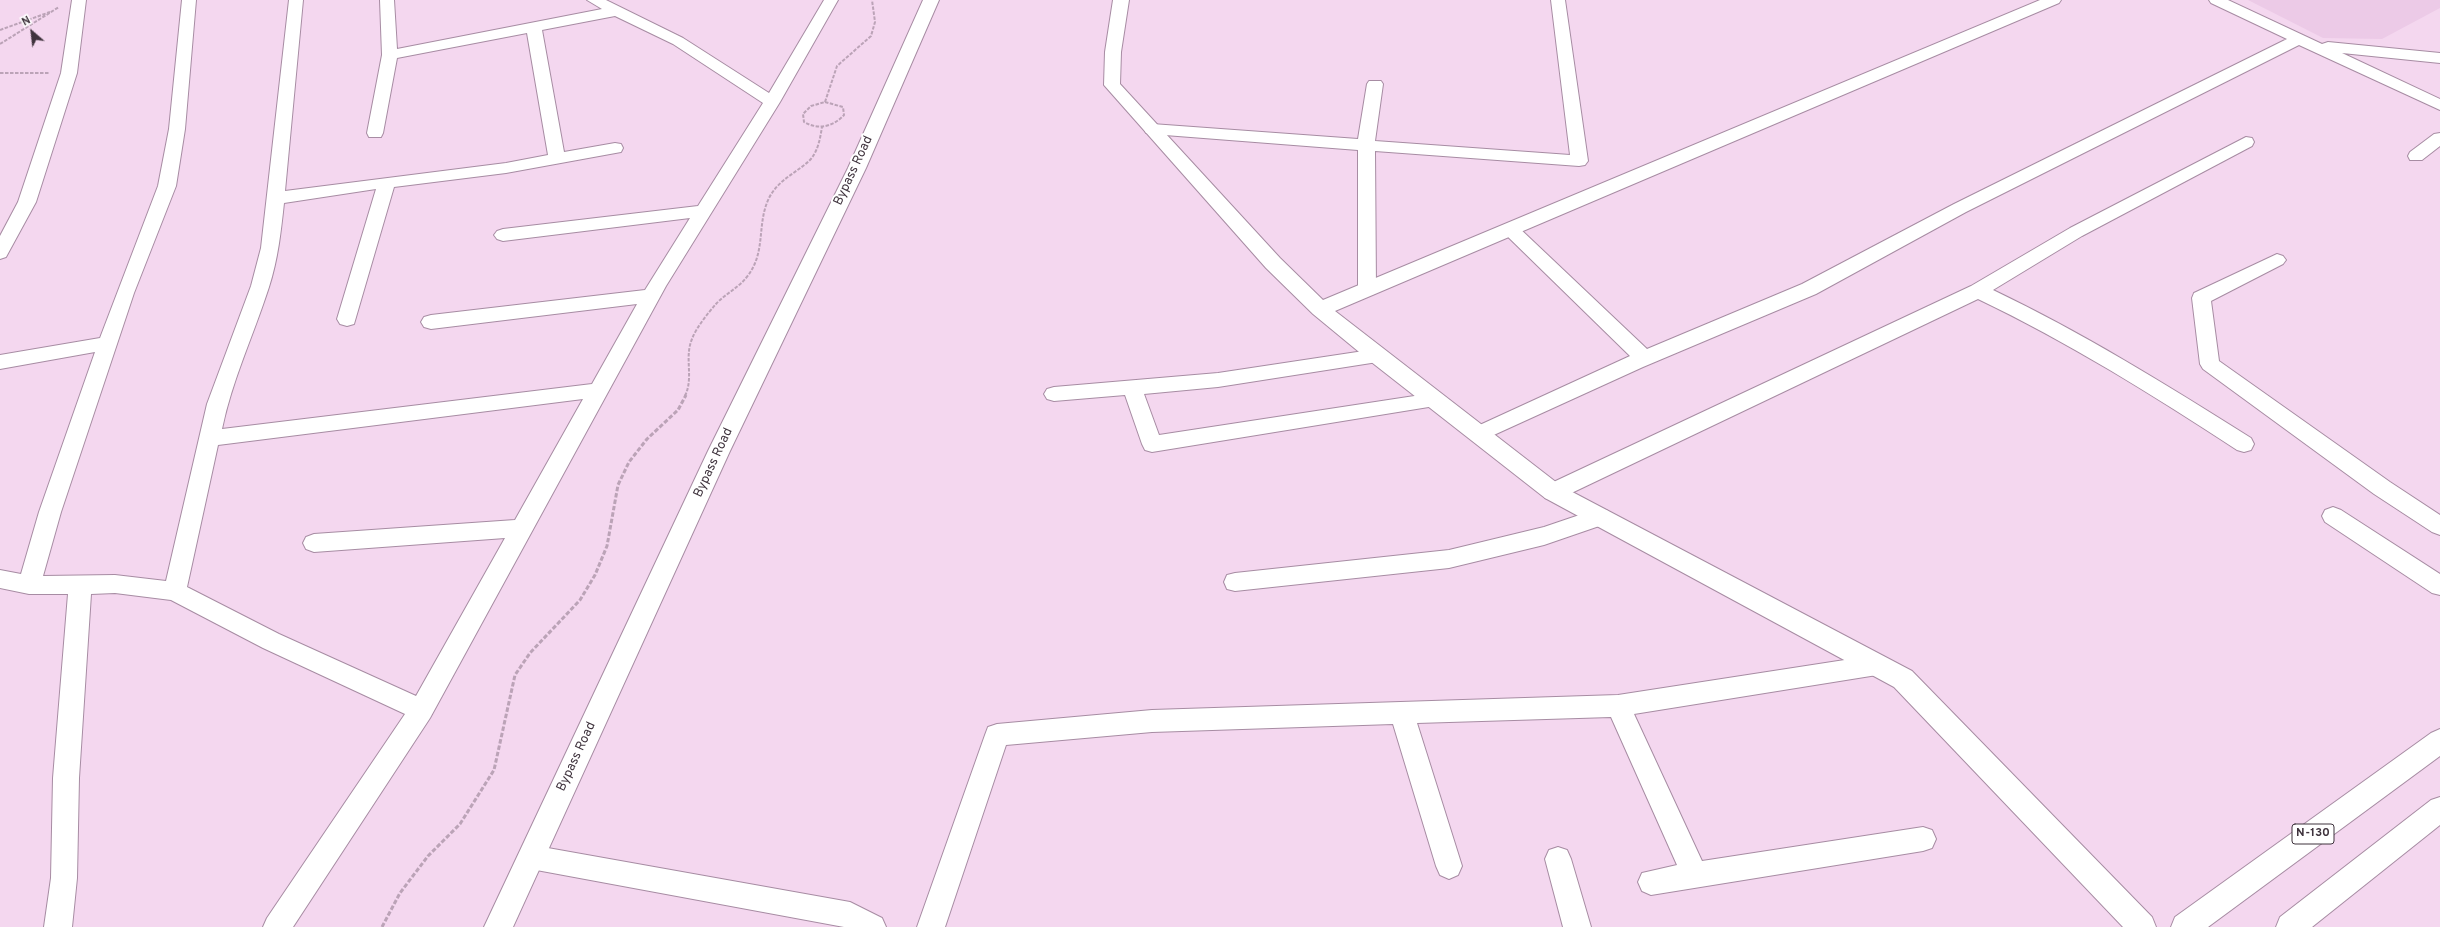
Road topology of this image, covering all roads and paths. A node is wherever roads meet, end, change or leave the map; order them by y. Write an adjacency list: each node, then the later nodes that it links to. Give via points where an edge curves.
1 (79, 0): 23 (street)
2 (189, 0): 50 (street, via 177,129 167,186 125,293)
3 (296, 0): 38 (street)
4 (387, 0): 20 (street)
5 (594, 0): 15 (street)
6 (831, 0): 25 (street)
7 (872, 0): 26 (path, via 875,21 873,32 864,44 840,62 830,82)
8 (931, 0): 80 (main road, Bypass Road, via 857,168 719,451)
9 (1121, 0): 29 (main road, via 1113,52 1112,84)
10 (1558, 0): 33 (street, via 1579,161)
11 (2053, 0): 40 (main road)
12 (2216, 0): 18 (street)
13 (61, 6): 14 (path)
14 (55, 10): 17 (path); 19 (path)
15 (617, 11): 16 (street); 25 (street, via 678,40)
16 (534, 27): 20 (street); 36 (street)
17 (0, 30)
18 (2306, 43): 21 (street); 27 (street); 52 (street, via 1967,205 1809,289)
19 (0, 44)
20 (390, 55): 30 (street)
21 (2440, 58)
22 (0, 73): 23 (path)
23 (69, 73): 42 (street, via 27,202)
24 (1374, 84): 33 (street)
25 (772, 102): 39 (street)
26 (825, 102): 28 (path, via 843,107 844,115 836,123); 28 (path, via 811,106 803,114 804,122 808,125)
27 (2440, 105)
28 (822, 127): 87 (path, via 818,147 810,160 782,181 770,196 762,216 760,248 756,261 742,282 716,304 692,339 688,358 691,373 687,392 678,410 647,439 629,462 618,485 607,546 595,575 580,600 530,653 515,675 494,770 460,824 428,856 400,893)
29 (1152, 129): 33 (street); 47 (main road, via 1272,263)
30 (375, 133)
31 (2440, 138): 35 (street)
32 (2246, 142): 45 (street, via 2076,232)
33 (1366, 145): 44 (street)
34 (615, 148): 36 (street)
35 (2416, 156)
36 (557, 159): 37 (street, via 506,168)
37 (387, 182): 38 (street); 48 (street)
38 (276, 198): 59 (street, via 270,248 260,286 217,404)
39 (703, 211): 41 (street); 46 (street)
40 (1510, 229): 44 (main road); 52 (street)
41 (503, 235)
42 (0, 253)
43 (2277, 260): 64 (street, via 2201,298 2210,364 2382,488)
44 (1367, 289): 47 (main road)
45 (1978, 291): 60 (street, via 2028,314 2148,382); 61 (street)
46 (651, 296): 49 (street); 55 (street)
47 (1320, 308): 51 (main road)
48 (347, 319)
49 (431, 322)
50 (109, 343): 53 (street); 70 (street, via 50,512)
51 (1377, 356): 54 (street, via 1218,380); 57 (main road)
52 (1644, 358): 58 (street)
53 (0, 362)
54 (1132, 388): 56 (street); 57 (street, via 1152,444)
55 (599, 390): 59 (street); 65 (street)
56 (1054, 394)
57 (1434, 400): 58 (main road)
58 (1478, 434): 61 (main road)
59 (210, 438): 72 (street)
60 (2244, 444)
61 (1553, 492): 63 (main road)
62 (2333, 516): 71 (street)
63 (1600, 517): 68 (street, via 1544,536 1449,559); 73 (main road)
64 (2440, 526)
65 (522, 528): 66 (street); 75 (street)
66 (314, 542)
67 (0, 579): 70 (street)
68 (1235, 582)
69 (80, 584): 70 (street); 72 (street, via 115,584); 85 (street, via 66,778 64,878)
70 (29, 585)
71 (2440, 586)
72 (175, 590): 75 (street, via 271,641)
73 (1877, 665): 74 (street); 92 (main road, via 1903,679)
74 (1618, 706): 76 (street); 83 (street)
75 (421, 710): 86 (street)
76 (1402, 714): 82 (street); 90 (street, via 1152,721 997,735)
77 (2440, 742): 93 (main road, N-130)
78 (2440, 809): 94 (main road)
79 (1923, 839): 83 (street)
80 (531, 857): 88 (main road, Bypass Road); 89 (street, via 850,915)
81 (1558, 859): 91 (street)
82 (1449, 866)
83 (1695, 875): 84 (street)
84 (1651, 882)
85 (58, 927)
86 (277, 927)
87 (382, 927)
88 (498, 927)
89 (872, 927)
90 (931, 927)
91 (1577, 927)
92 (2142, 927)
93 (2185, 927)
94 (2290, 927)

